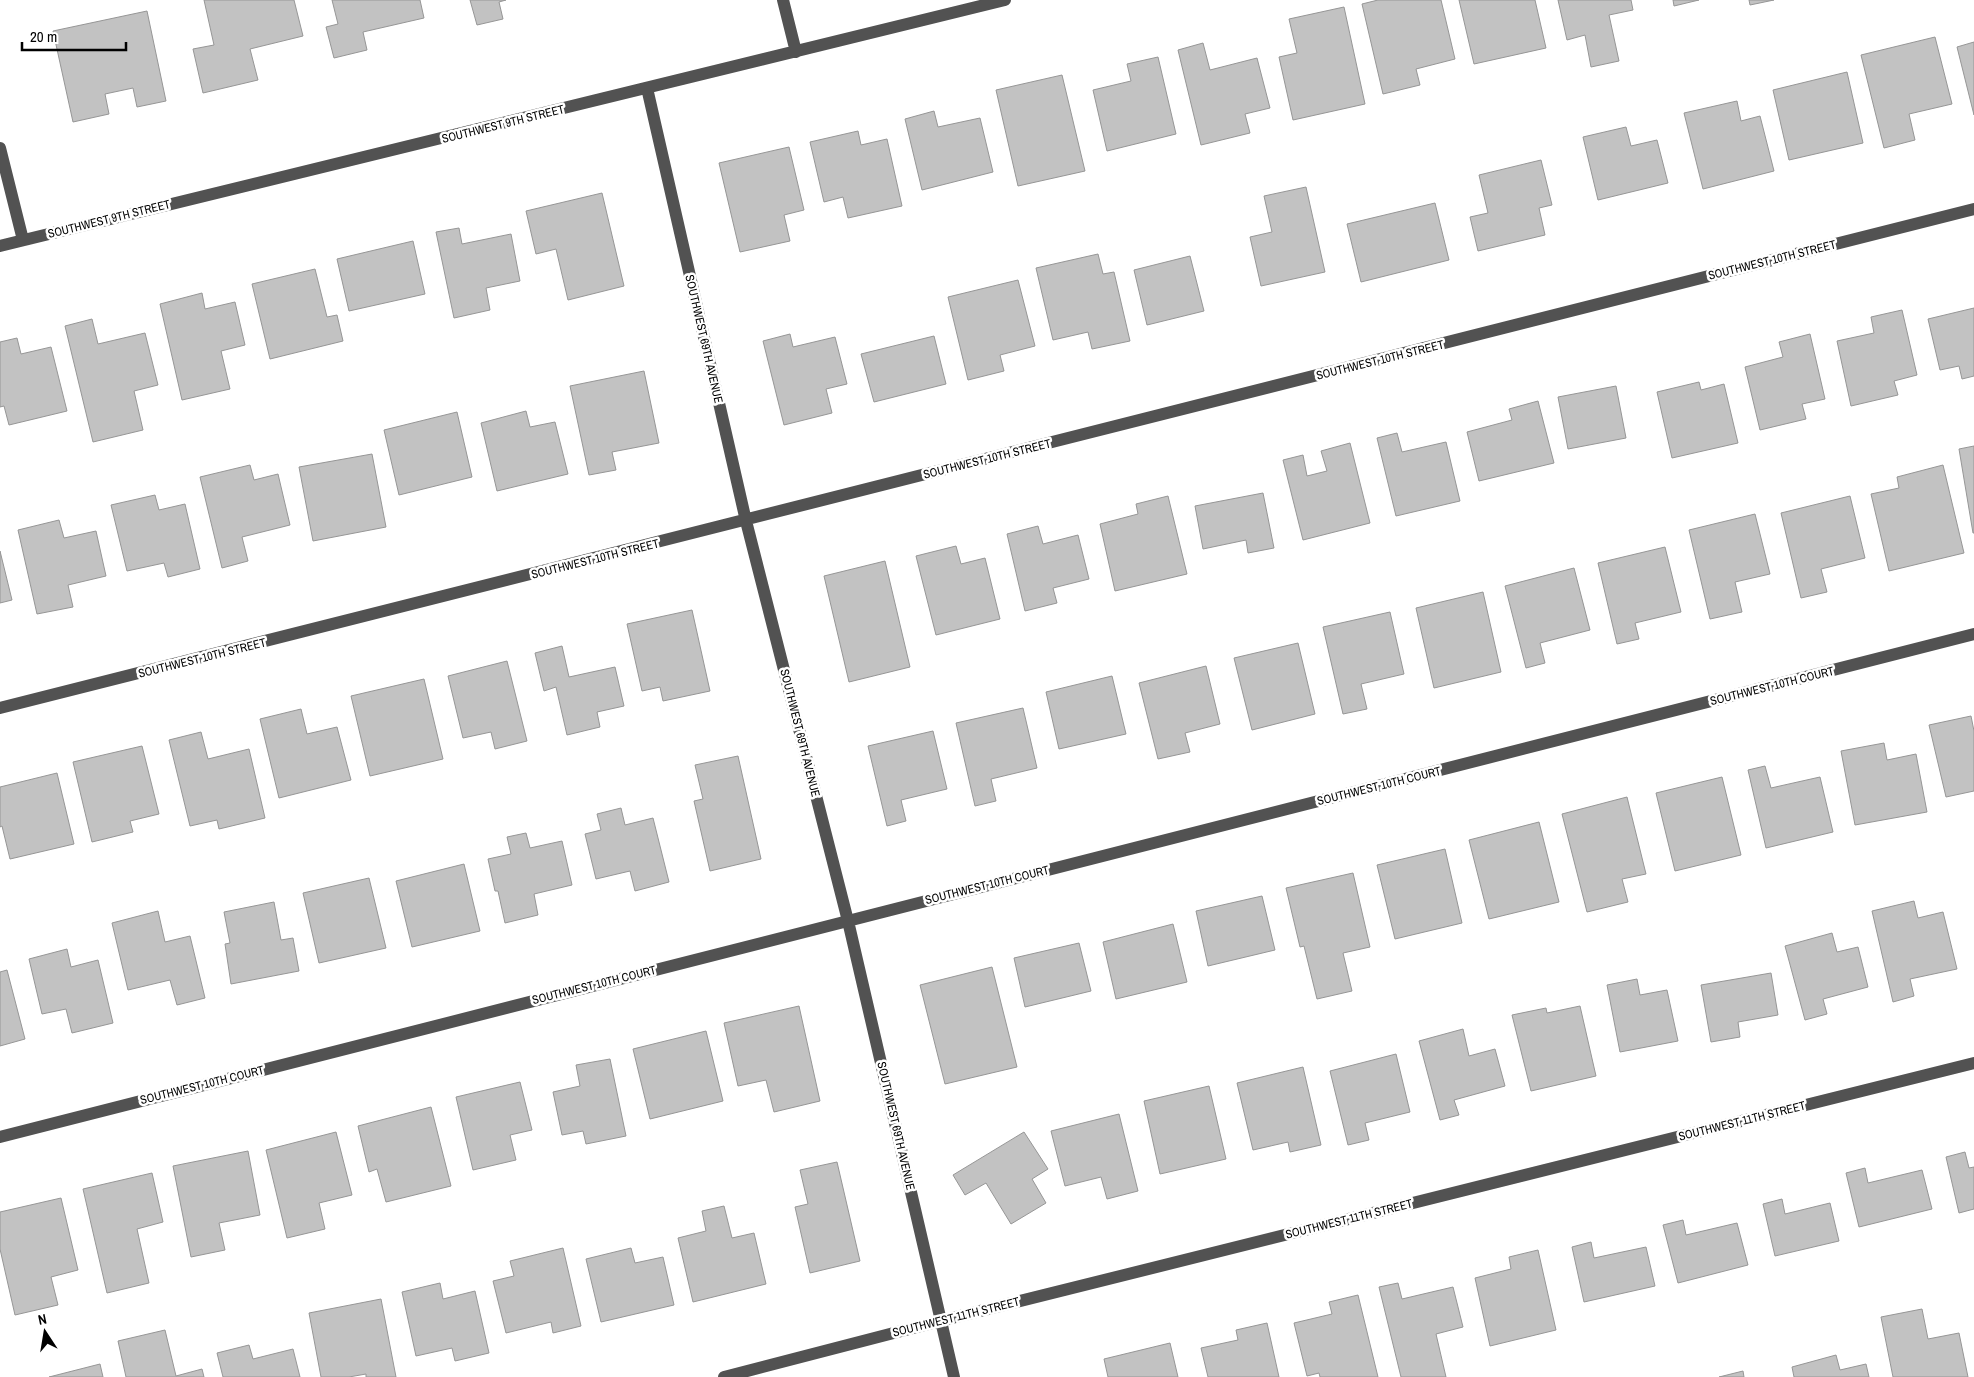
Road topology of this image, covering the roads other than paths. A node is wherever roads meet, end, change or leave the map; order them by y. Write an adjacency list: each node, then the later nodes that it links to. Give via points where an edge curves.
1 (783, 0): 3 (street)
2 (1005, 0): 3 (street, SOUTHWEST 9TH STREET)
3 (796, 52): 4 (street, SOUTHWEST 9TH STREET)
4 (647, 88): 7 (street, SOUTHWEST 9TH STREET); 9 (street, SOUTHWEST 69TH AVENUE)
5 (0, 148): 7 (street)
6 (1974, 209): 9 (street, SOUTHWEST 10TH STREET)
7 (23, 240): 8 (street, SOUTHWEST 9TH STREET)
8 (0, 246)
9 (746, 521): 11 (street, SOUTHWEST 10TH STREET); 12 (street, SOUTHWEST 69TH AVENUE)
10 (1974, 634): 12 (street, SOUTHWEST 10TH COURT)
11 (0, 708)
12 (848, 921): 14 (street, SOUTHWEST 10TH COURT); 15 (street, SOUTHWEST 69TH AVENUE)
13 (1974, 1063): 15 (street, SOUTHWEST 11TH STREET)
14 (0, 1137)
15 (940, 1321): 16 (street, SOUTHWEST 11TH STREET); 17 (street, SOUTHWEST 69TH AVENUE)
16 (724, 1377)
17 (954, 1377)

